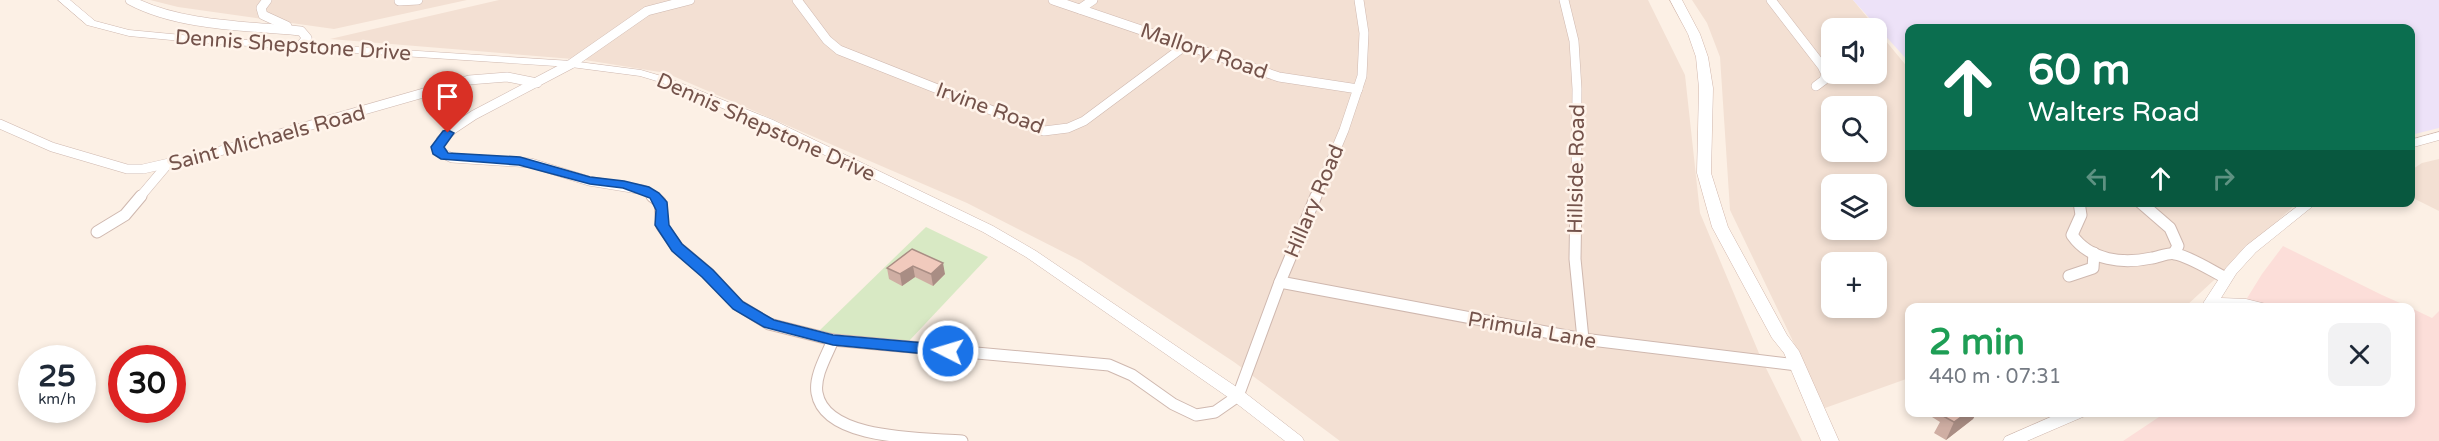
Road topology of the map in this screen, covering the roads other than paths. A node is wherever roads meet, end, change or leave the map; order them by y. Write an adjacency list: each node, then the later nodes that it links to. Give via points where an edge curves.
1 (63, 0): 20 (street, Dennis Shepstone Drive, via 91,23 129,33)
2 (130, 0): 18 (street, via 178,15)
3 (277, 0): 15 (street)
4 (418, 0): 14 (street)
5 (642, 0): 17 (street)
6 (690, 0): 17 (street)
7 (797, 0): 19 (street, Irvine Road, via 839,50 1044,131 1084,121)
8 (1053, 0): 16 (street, Mallory Road)
9 (1094, 0): 16 (street)
10 (1359, 0): 24 (street, Hillary Road, via 1364,33)
11 (1563, 0): 39 (street, Hillside Road, via 1574,41 1577,89 1575,259)
12 (1676, 0): 41 (main road, via 1702,57 1706,88 1704,173 1720,227)
13 (1772, 0): 23 (street, via 1822,66 1826,75)
14 (399, 1)
15 (265, 2): 18 (street, via 261,8 263,15)
16 (1080, 9): 19 (street, Mallory Road)
17 (647, 11): 21 (street)
18 (301, 32): 20 (street, via 307,38)
19 (1186, 45): 24 (street, Mallory Road, via 1293,80)
20 (300, 46): 21 (street, Dennis Shepstone Drive)
21 (571, 64): 22 (street); 42 (street, Dennis Shepstone Drive, via 664,80 769,123 988,229 1031,254)
22 (537, 83): 28 (street, Saint Michaels Road, via 507,77 469,80); 40 (street, via 453,129 441,140 438,151 452,158 520,161 644,190 660,202 662,225 677,248 738,305 769,324)
23 (1816, 86)
24 (1358, 89): 37 (street, Hillary Road)
25 (0, 124): 28 (street, Saint Michaels Road, via 52,147 127,169)
26 (2439, 136): 27 (street)
27 (2415, 143)
28 (167, 165): 32 (street, via 124,215)
29 (2082, 207): 33 (street, via 2073,235 2076,242)
30 (2146, 207): 34 (street, via 2170,228 2178,246)
31 (2306, 207): 36 (street, via 2251,249)
32 (97, 232)
33 (2094, 253): 34 (street, via 2112,259 2144,261); 35 (street, via 2093,268)
34 (2174, 253): 36 (street)
35 (2069, 276)
36 (2226, 278): 38 (street)
37 (1280, 282): 39 (street, Primula Lane); 42 (street, Hillary Road)
38 (2210, 303)
39 (1583, 339): 41 (street, Primula Lane)
40 (833, 340): 42 (street, via 1109,365 1196,415 1215,412); 44 (street, via 816,390 818,402 834,421 856,432 874,435)
41 (1792, 365): 46 (main road); 47 (main road)
42 (1238, 396): 45 (street, Dennis Shepstone Drive)
43 (2067, 417): 48 (street)
44 (962, 441)
45 (1296, 441)
46 (1820, 441)
47 (1830, 441)
48 (2011, 441)

